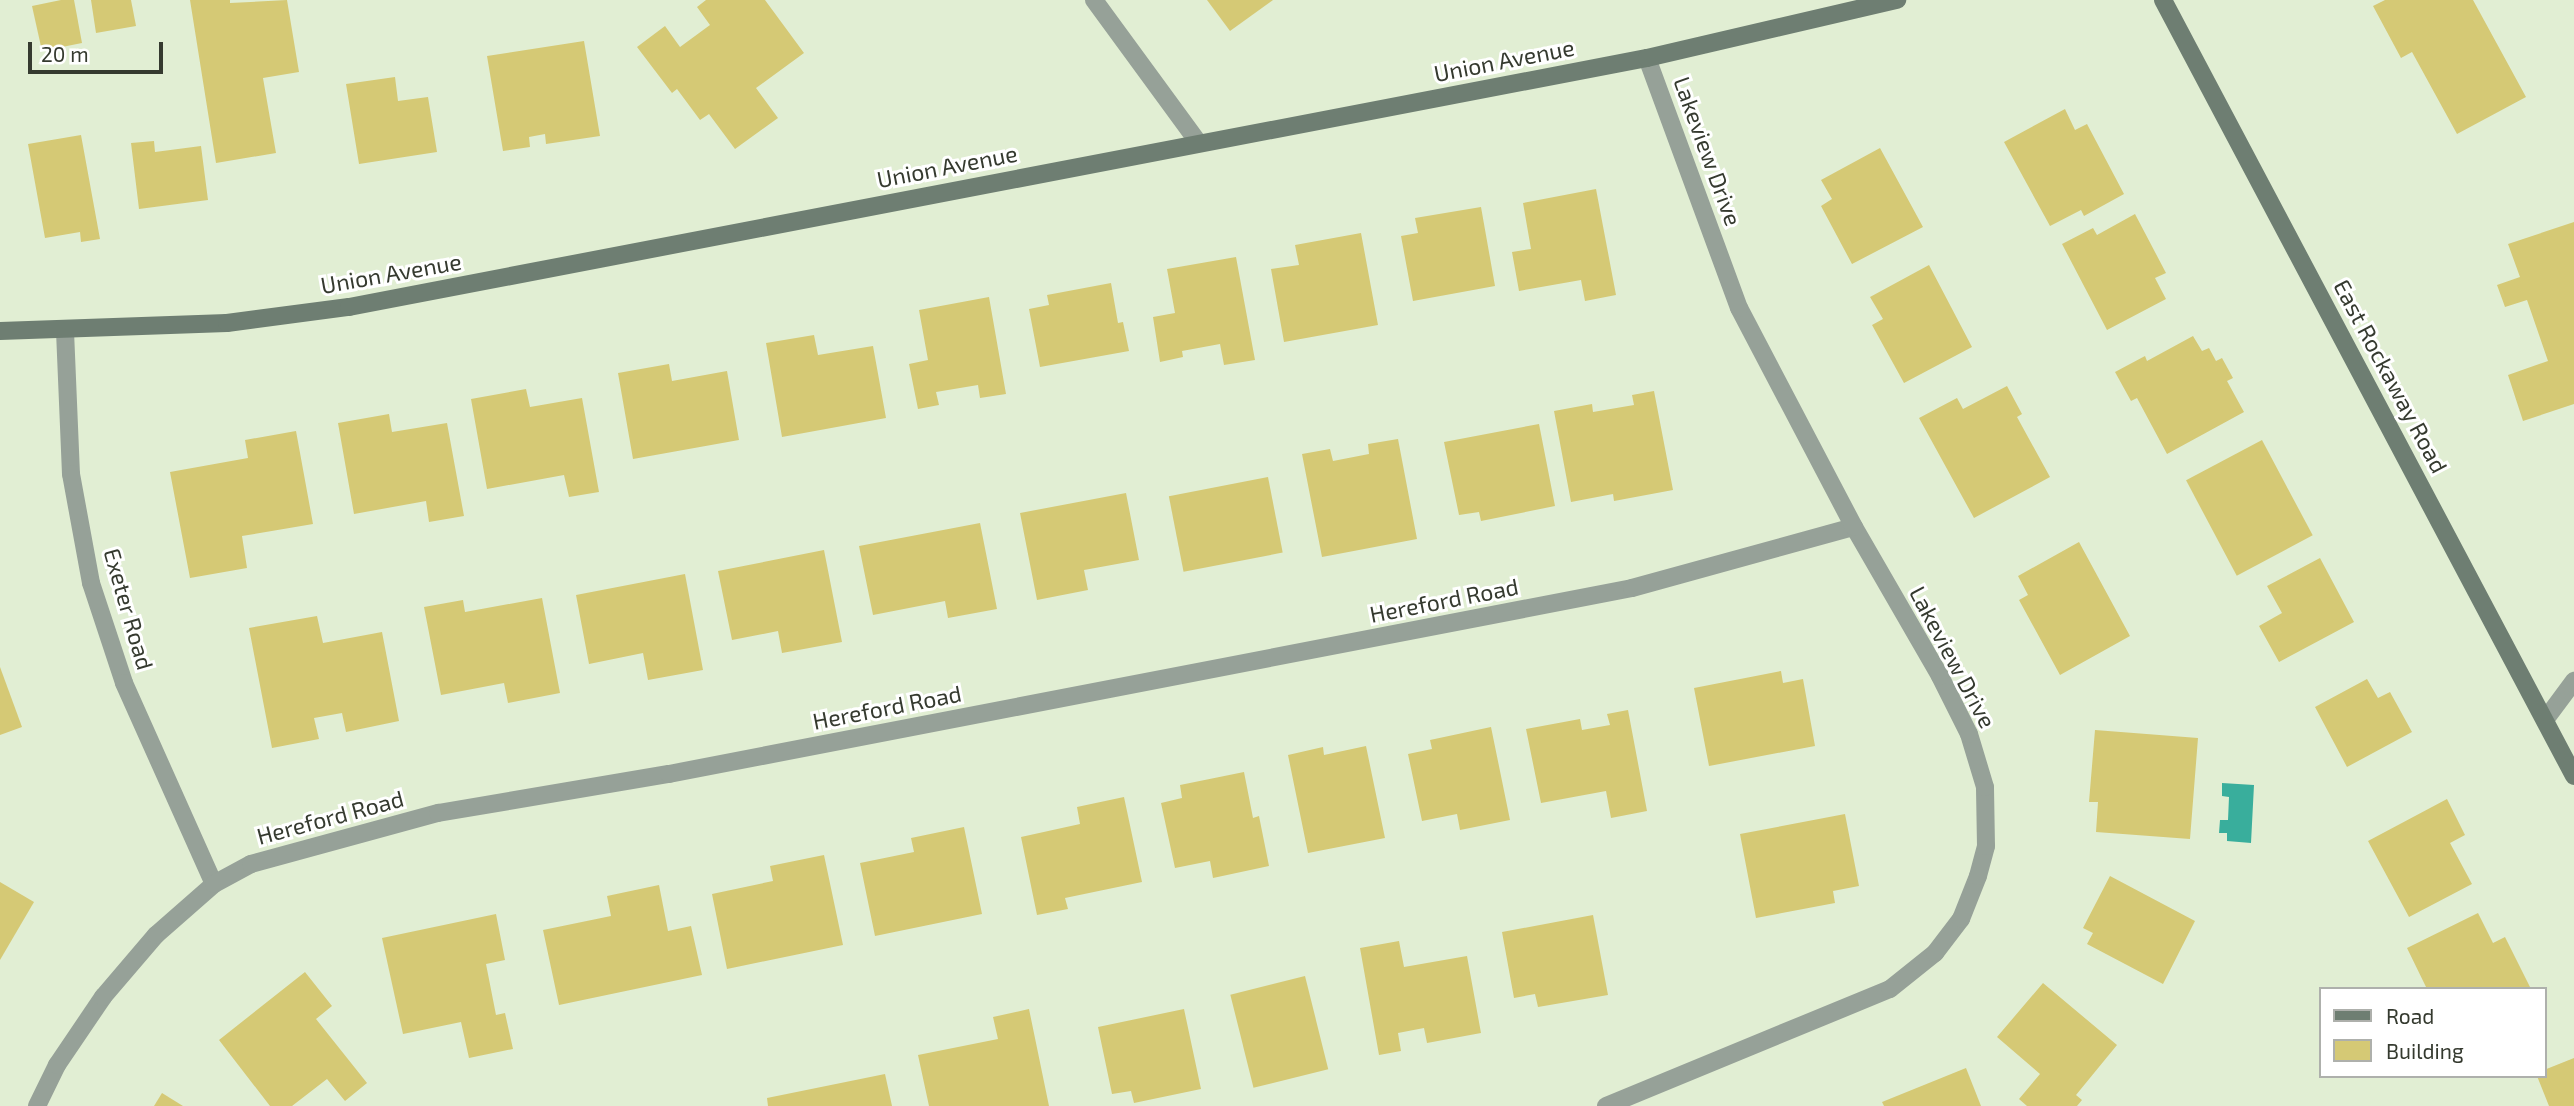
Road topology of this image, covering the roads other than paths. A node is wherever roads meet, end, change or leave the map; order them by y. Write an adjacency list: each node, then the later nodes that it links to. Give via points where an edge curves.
1 (1094, 0): 5 (street)
2 (1897, 0): 4 (main road, Union Avenue)
3 (2163, 0): 10 (main road, East Rockaway Road)
4 (1647, 58): 5 (main road, Union Avenue); 8 (street, Lakeview Drive, via 1740,308)
5 (1198, 142): 7 (main road, Union Avenue, via 349,307 227,323)
6 (0, 331): 7 (main road, Union Avenue)
7 (65, 331): 12 (street, Exeter Road, via 71,474 91,583 124,683)
8 (1854, 527): 12 (street, Hereford Road, via 1632,588 669,774 438,813 251,864); 14 (street, Lakeview Drive, via 1941,676 1969,734 1985,787 1986,846 1961,919 1935,953 1890,989)
9 (2574, 681): 10 (street)
10 (2545, 720): 11 (main road, East Rockaway Road)
11 (2574, 776)
12 (214, 884): 13 (street, Hereford Road, via 156,935 103,997 57,1065)
13 (37, 1106)
14 (1606, 1106)

